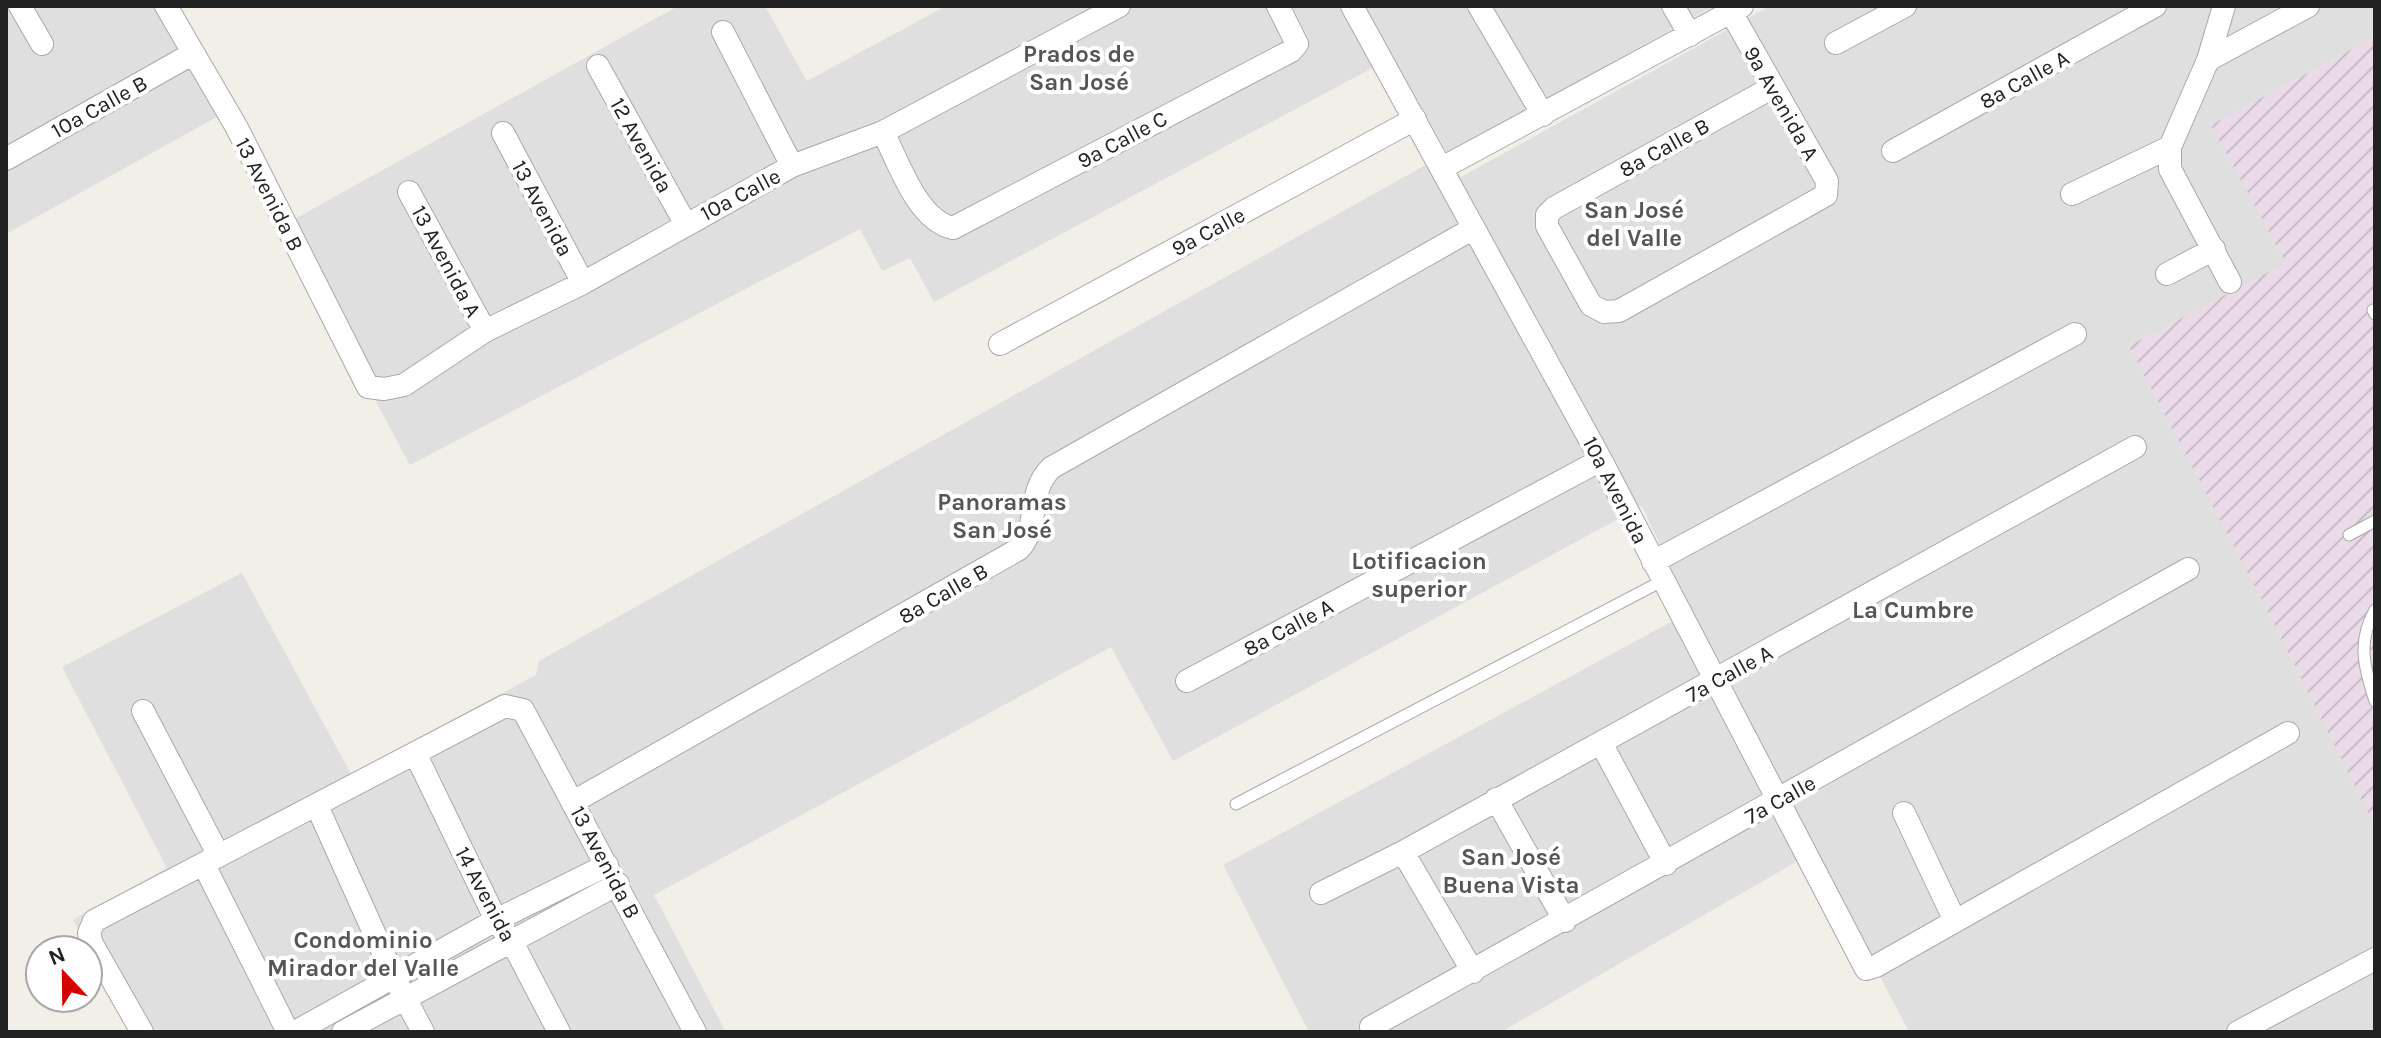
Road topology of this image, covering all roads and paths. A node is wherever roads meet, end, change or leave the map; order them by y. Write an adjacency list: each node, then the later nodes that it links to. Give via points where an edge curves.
1 (20, 6): 16 (street)
2 (166, 6): 17 (street, 13 Avenida B)
3 (1119, 6): 23 (street, 10a Calle)
4 (1278, 6): 23 (street, 9a Calle C, via 1297,44 1291,51 953,228 938,225 925,211)
5 (1352, 6): 22 (street, 10a Avenida)
6 (1479, 6): 21 (street)
7 (1673, 6): 14 (street)
8 (1905, 6): 15 (street)
9 (2155, 6): 26 (street, 8a Calle A)
10 (2224, 6): 18 (street)
11 (2308, 6): 18 (street)
12 (1736, 9): 14 (street); 20 (street, 9a Avenida A)
13 (723, 32): 28 (street)
14 (1690, 35): 21 (street)
15 (1836, 43)
16 (42, 44)
17 (192, 54): 27 (street, 10a Calle B); 42 (street, 13 Avenida B, via 237,128)
18 (2208, 60): 25 (street)
19 (598, 66): 32 (street, 12 Avenida)
20 (1773, 87): 38 (street, 8a Calle B, via 1547,215 1547,226); 38 (street, 9a Avenida A, via 1827,181 1826,195 1619,311 1604,312)
21 (1543, 115): 29 (street)
22 (1415, 119): 29 (street, 10a Avenida); 41 (street, 9a Calle)
23 (883, 132): 28 (street, 10a Calle)
24 (503, 133): 37 (street, 13 Avenida)
25 (2170, 147): 31 (street); 34 (street, via 2170,169)
26 (1893, 151)
27 (6, 159)
28 (792, 166): 32 (street, 10a Calle)
29 (1442, 168): 33 (street, 10a Avenida)
30 (409, 192): 39 (street, 13 Avenida A)
31 (2072, 194)
32 (685, 223): 37 (street, 10a Calle)
33 (1474, 228): 44 (street, 10a Avenida); 59 (street, 8a Calle B, via 1051,468 1036,487 1028,536 1019,549)
34 (2214, 249): 35 (street); 36 (street)
35 (2167, 274)
36 (2230, 282)
37 (583, 283): 39 (street, 10a Calle)
38 (1591, 305)
39 (485, 331): 42 (street, 10a Calle, via 404,385)
40 (2075, 334): 48 (street)
41 (1000, 344)
42 (368, 387)
43 (2135, 447): 51 (street, 7a Calle A)
44 (1601, 460): 48 (street, 10a Avenida); 50 (street, 8a Calle A)
45 (2375, 521): 46 (lane)
46 (2349, 535)
47 (2188, 569): 58 (street, 7a Calle)
48 (1658, 572): 51 (street, 10a Avenida); 60 (lane)
49 (2375, 610): 52 (lane, via 2361,658)
50 (1187, 681)
51 (1715, 681): 55 (street, 7a Calle A); 58 (street, 10a Avenida)
52 (2375, 701)
53 (143, 711): 64 (street)
54 (2288, 733): 70 (street)
55 (1601, 743): 57 (street, 7a Calle A); 65 (street)
56 (416, 755): 59 (street, 13 Avenida B, via 505,706 523,710); 61 (street); 68 (street, 14 Avenida)
57 (1496, 799): 63 (street, 7a Calle A); 69 (street)
58 (1778, 800): 65 (street, 7a Calle); 70 (street, 10a Avenida, via 1866,969)
59 (573, 802): 66 (street, 13 Avenida B)
60 (1236, 804)
61 (317, 806): 64 (street); 74 (street)
62 (1904, 813): 70 (street)
63 (1403, 852): 67 (street, 7a Calle A); 73 (street)
64 (212, 860): 77 (street, via 94,921 89,933); 78 (street)
65 (1666, 864): 69 (street, 7a Calle)
66 (612, 875): 68 (street); 71 (street); 83 (street, 13 Avenida B)
67 (1321, 893)
68 (496, 920): 71 (street, 14 Avenida); 74 (street)
69 (1565, 921): 73 (street, 7a Calle)
70 (1955, 921)
71 (512, 942): 75 (street); 82 (street, 14 Avenida)
72 (2375, 959): 84 (street)
73 (1473, 972): 76 (street, 7a Calle)
74 (394, 977): 75 (street); 79 (street)
75 (406, 999): 80 (street); 81 (street)
76 (1371, 1027)
77 (142, 1032)
78 (288, 1032)
79 (295, 1032)
80 (343, 1032)
81 (423, 1032)
82 (559, 1032)
83 (695, 1032)
84 (2238, 1032)

